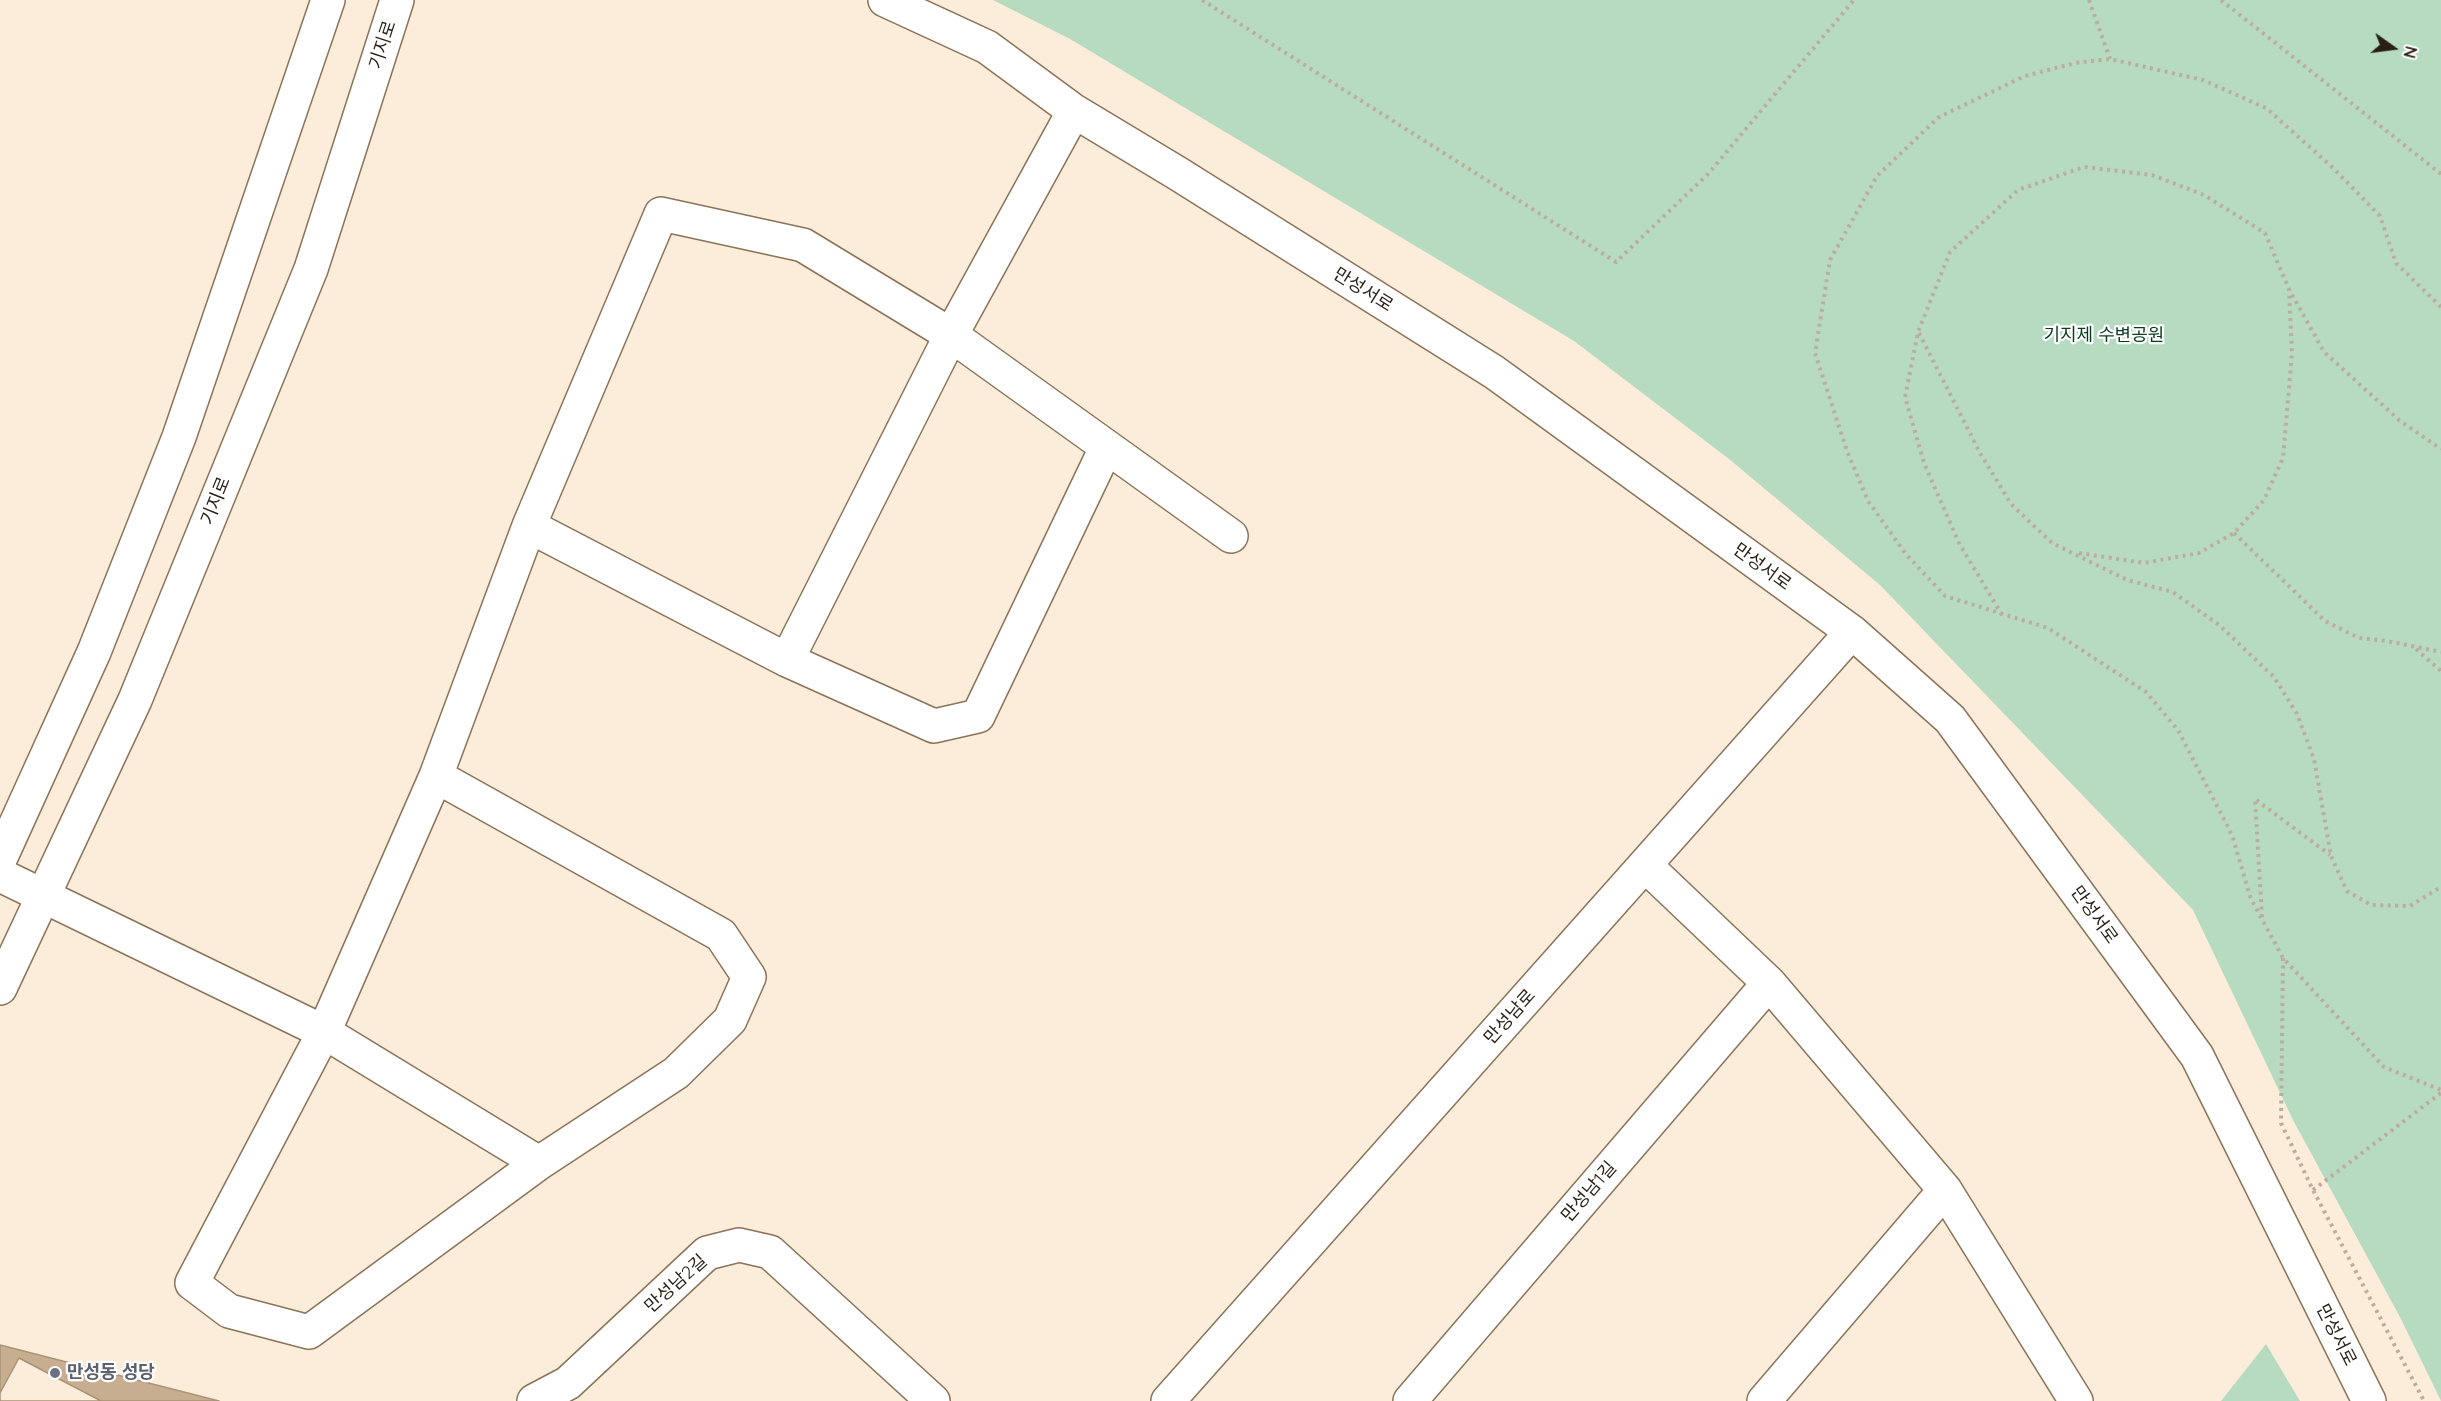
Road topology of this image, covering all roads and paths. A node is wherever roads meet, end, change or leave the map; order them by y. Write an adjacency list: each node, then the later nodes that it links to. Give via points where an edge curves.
1 (328, 0): 29 (street, via 179,437 94,652)
2 (397, 0): 33 (street, 기지로, via 311,269 135,700)
3 (885, 0): 9 (street, 만성서로, via 987,47)
4 (1202, 0): 5 (path, via 1616,262 1708,174)
5 (1854, 0)
6 (2089, 0): 8 (path)
7 (2221, 0): 10 (path)
8 (2110, 59): 12 (path, via 2203,80 2266,108 2380,216 2396,263); 21 (path, via 2025,76 1939,117 1877,176 1830,260 1815,353 1868,501 1905,553 1944,596)
9 (1074, 111): 14 (street); 22 (street, 만성서로, via 1494,372)
10 (2441, 174)
11 (2289, 289): 13 (path, via 2265,233 2204,195 2152,175 2084,167 2018,190 1950,252); 16 (path, via 2324,352 2399,420); 18 (path, via 2292,353 2283,458 2264,500)
12 (2441, 307)
13 (1918, 332): 20 (path, via 2011,504 2052,543); 21 (path, via 1905,397 1924,463 1959,543)
14 (951, 335): 15 (street); 17 (street, via 803,245 661,214); 25 (street)
15 (1106, 448): 19 (street); 25 (street, via 978,716 934,726)
16 (2441, 449)
17 (529, 526): 25 (street); 27 (street)
18 (2234, 533): 20 (path, via 2199,553 2144,562); 23 (path, via 2325,621 2359,638)
19 (1231, 536)
20 (2075, 553): 28 (path, via 2127,580 2173,592 2219,625 2274,677 2297,714 2314,759)
21 (2002, 615): 34 (path, via 2048,628 2146,692 2178,730 2232,835 2251,899)
22 (1852, 632): 30 (street, 만성남로); 50 (street, 만성서로, via 1950,719 2197,1056)
23 (2416, 648): 24 (path); 26 (path)
24 (2441, 652)
25 (788, 660)
26 (2441, 671)
27 (436, 776): 38 (street); 40 (street, via 722,935 749,977 730,1020 676,1073)
28 (2331, 856): 32 (path, via 2347,891 2371,905 2410,906); 34 (path, via 2255,799)
29 (0, 859)
30 (1645, 865): 36 (street); 46 (street, 만성남로)
31 (0, 876): 33 (street)
32 (2441, 887)
33 (43, 896): 37 (street, 기지로); 38 (street)
34 (2262, 919): 35 (path)
35 (2283, 958): 39 (path, via 2384,1067); 42 (path, via 2282,1123)
36 (1769, 983): 41 (street); 47 (street, 만성남1길)
37 (0, 988)
38 (324, 1032): 40 (street); 40 (street, via 192,1282 229,1311 309,1332)
39 (2441, 1091): 42 (path)
40 (539, 1163)
41 (1945, 1190): 48 (street); 49 (street)
42 (2313, 1190): 51 (path)
43 (578, 1392): 44 (street, 만성남2길); 45 (street, 만성남2길, via 707,1253 739,1245 770,1252)
44 (534, 1401)
45 (933, 1401)
46 (1168, 1401)
47 (1410, 1401)
48 (1764, 1401)
49 (2076, 1401)
50 (2369, 1401)
51 (2424, 1401)

